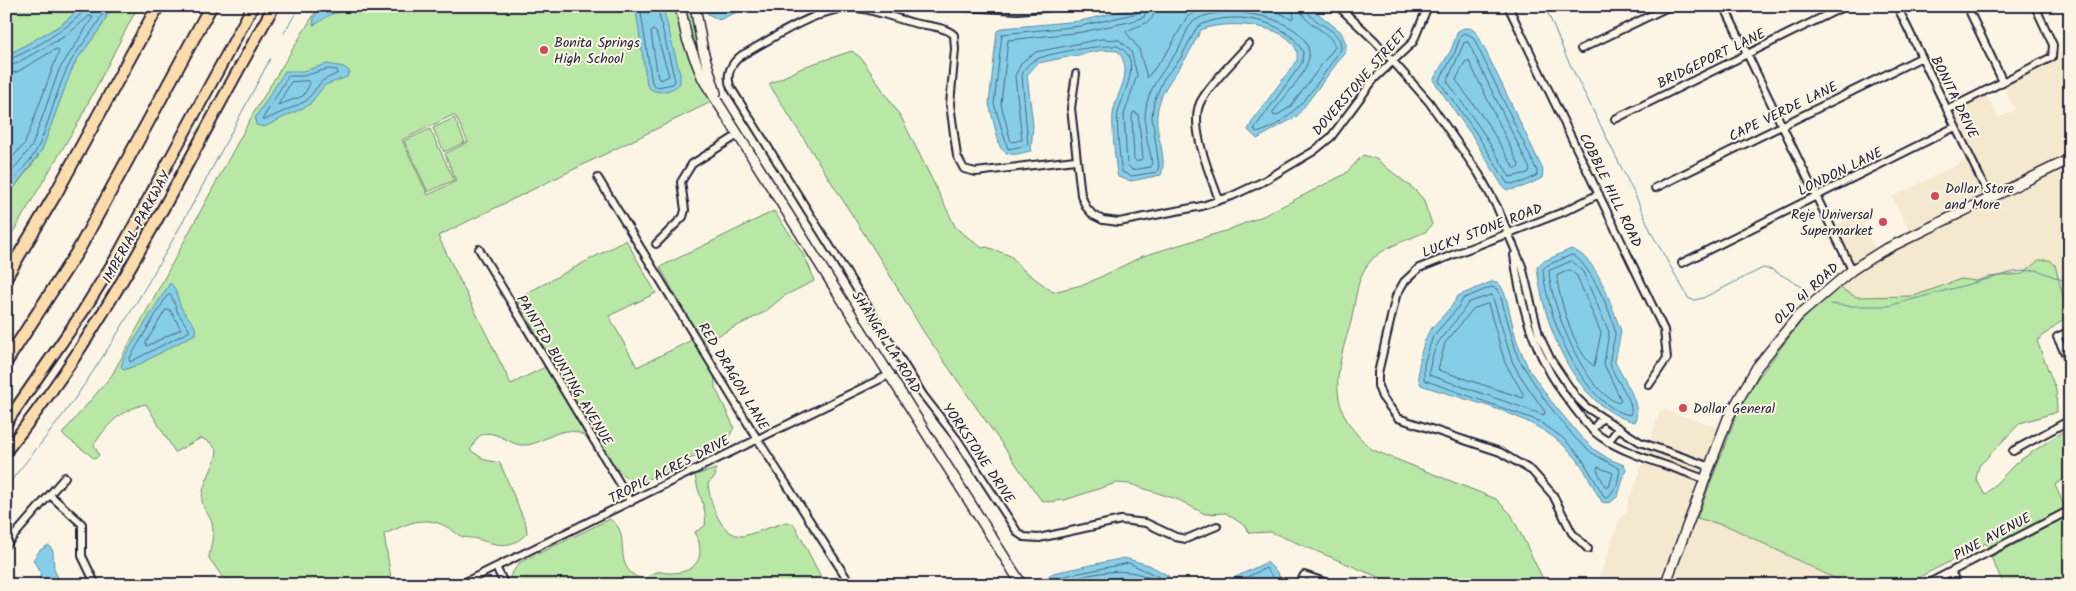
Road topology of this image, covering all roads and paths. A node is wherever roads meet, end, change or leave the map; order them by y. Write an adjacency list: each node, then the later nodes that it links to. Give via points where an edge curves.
1 (158, 6): 47 (highway, via 55,195)
2 (211, 6): 49 (highway, via 79,250)
3 (253, 6): 55 (main road, IMPERIAL PARKWAY, via 118,255)
4 (274, 6): 61 (main road, IMPERIAL PARKWAY, via 97,324)
5 (680, 6): 28 (street, SHANGRI LA ROAD, via 694,59)
6 (695, 6): 28 (street, SHANGRI LA ROAD, via 710,76)
7 (815, 6): 19 (street)
8 (945, 6): 9 (street, via 1018,10)
9 (1066, 6)
10 (1338, 6): 24 (street)
11 (1428, 6): 24 (street, DOVERSTONE STREET, via 1413,42)
12 (1508, 6): 37 (street, COBBLE HILL ROAD)
13 (1670, 6): 21 (street)
14 (1724, 6): 22 (street)
15 (1845, 6): 22 (street, BRIDGEPORT LANE)
16 (1897, 6): 23 (street, BONITA DRIVE)
17 (1967, 6): 26 (street)
18 (2035, 6): 26 (street, via 2054,45 2052,56)
19 (820, 15): 34 (street, YORKSTONE DRIVE, via 842,8 859,8 930,28 945,29 954,35 950,104 957,156 964,169 976,172); 68 (street, YORKSTONE DRIVE, via 736,59 728,81 923,395 957,440 1012,526 1018,533 1032,538 1131,520 1186,539)
20 (1250, 44): 40 (street, via 1204,96 1198,113 1204,156)
21 (1581, 49)
22 (1748, 54): 29 (street, BRIDGEPORT LANE); 30 (street)
23 (1922, 57): 27 (street, BONITA DRIVE); 30 (street, CAPE VERDE LANE)
24 (1394, 62): 40 (street, DOVERSTONE STREET, via 1375,78 1324,144 1262,182); 41 (street, via 1429,102 1470,158)
25 (1076, 74): 34 (street, DOVERSTONE STREET, via 1071,99)
26 (2003, 82): 27 (street)
27 (1947, 110): 31 (street, BONITA DRIVE)
28 (726, 116): 32 (street, SHANGRI LA ROAD)
29 (1615, 119)
30 (1782, 125): 36 (street, CAPE VERDE LANE); 38 (street)
31 (1955, 127): 38 (street, LONDON LANE); 39 (street, BONITA DRIVE)
32 (738, 135): 42 (street, via 692,164 681,182 683,217); 51 (street, SHANGRI LA ROAD)
33 (2070, 159): 39 (street, OLD 41 ROAD)
34 (1075, 160): 40 (street, DOVERSTONE STREET, via 1083,201 1093,215 1104,220 1126,221)
35 (598, 178): 58 (street, RED DRAGON LANE)
36 (1655, 188)
37 (1599, 194): 41 (street, LUCKY STONE ROAD); 52 (street, COBBLE HILL ROAD, via 1666,338 1665,364)
38 (1816, 196): 45 (street, LONDON LANE); 46 (street)
39 (1990, 198): 46 (street, OLD 41 ROAD, via 1903,240)
40 (1219, 200)
41 (1508, 233): 44 (street); 70 (street, LUCKY STONE ROAD, via 1419,268 1404,282 1396,296 1378,369 1379,390 1384,403 1398,418 1500,452 1532,471 1553,495 1572,533)
42 (656, 244)
43 (479, 249): 66 (street, PAINTED BUNTING AVENUE)
44 (1513, 249): 53 (street, via 1522,266 1534,319 1550,360 1576,397); 57 (street, via 1528,326 1542,360)
45 (1682, 263)
46 (1852, 270): 62 (street, OLD 41 ROAD, via 1798,316 1769,351 1736,402)
47 (6, 277)
48 (2070, 330): 50 (street, via 2058,337)
49 (6, 362)
50 (2070, 362)
51 (891, 374): 58 (street, TROPIC ACRES DRIVE); 77 (street, SHANGRI LA ROAD)
52 (1649, 385)
53 (1602, 418): 56 (street); 57 (street)
54 (2070, 420): 60 (street)
55 (6, 423)
56 (1618, 429): 59 (street); 62 (street, via 1640,442)
57 (1592, 430): 59 (street)
58 (758, 438): 66 (street, TROPIC ACRES DRIVE); 76 (street, RED DRAGON LANE)
59 (1608, 442): 64 (street)
60 (2013, 450)
61 (6, 452)
62 (1708, 466): 64 (street, OLD 41 ROAD)
63 (65, 477): 65 (street)
64 (1704, 479): 80 (street, OLD 41 ROAD)
65 (50, 495): 69 (street); 73 (street, via 82,524 82,556)
66 (631, 502): 71 (street, TROPIC ACRES DRIVE)
67 (2070, 510): 72 (street, PINE AVENUE)
68 (1218, 526)
69 (6, 545)
70 (1588, 549)
71 (496, 567): 74 (street, TROPIC ACRES DRIVE); 75 (street)
72 (1951, 572): 81 (street, PINE AVENUE); 82 (street)
73 (96, 585)
74 (458, 585)
75 (505, 585)
76 (851, 585)
77 (1022, 585)
78 (1299, 585): 79 (street, via 1304,575)
79 (1334, 585)
80 (1665, 585)
81 (1926, 585)
82 (1958, 585)

